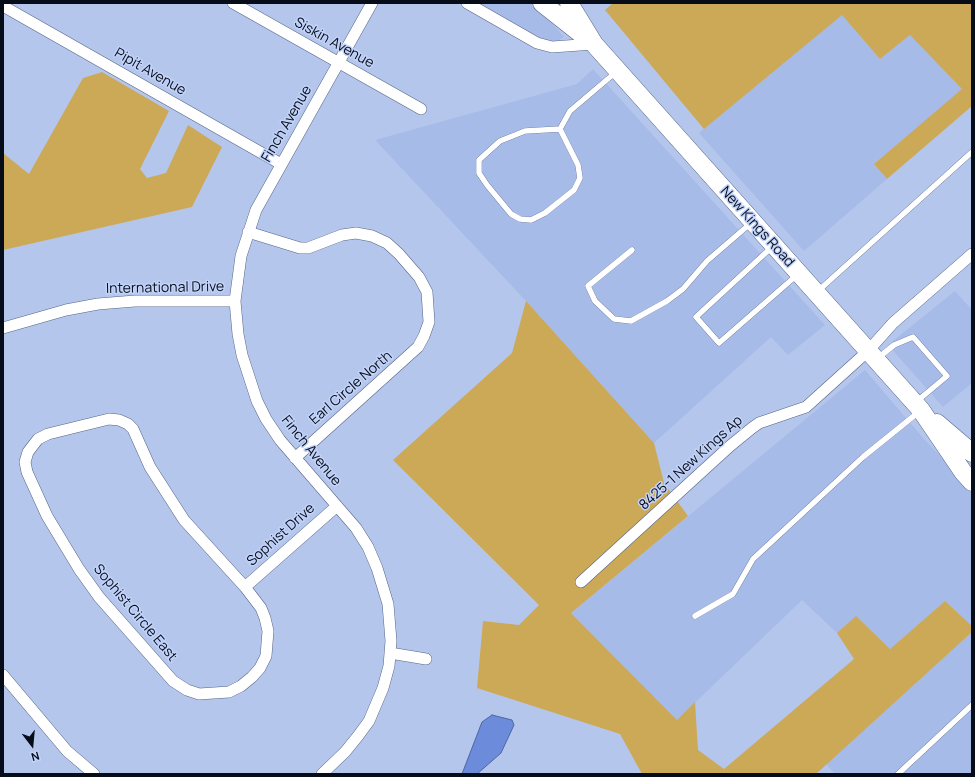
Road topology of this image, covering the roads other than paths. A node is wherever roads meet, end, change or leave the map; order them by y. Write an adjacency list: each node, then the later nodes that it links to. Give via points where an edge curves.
1 (233, 3): 8 (street, Siskin Avenue)
2 (372, 3): 8 (street, Finch Avenue)
3 (467, 3): 7 (street, via 537,43 552,47)
4 (542, 3): 7 (highway, New Kings Road)
5 (569, 3): 7 (highway, New Kings Road)
6 (3, 6): 13 (street, Pipit Avenue)
7 (594, 44): 9 (highway, New Kings Road)
8 (339, 63): 10 (street, Siskin Avenue); 13 (street, Finch Avenue)
9 (618, 70): 11 (lane, via 570,111); 14 (highway, New Kings Road)
10 (421, 109)
11 (560, 129): 11 (lane, via 578,165 580,178 574,190 546,213 531,220 520,219 510,214 479,173 479,160 500,141 524,131)
12 (972, 152): 20 (lane)
13 (281, 164): 15 (street, Finch Avenue, via 256,210)
14 (753, 221): 16 (highway, New Kings Road); 17 (lane, via 707,261 683,289 667,301 631,321 614,319 595,301 588,286)
15 (248, 232): 21 (street, Finch Avenue, via 241,256); 26 (street, Earl Circle North, via 300,248 308,248 342,235 356,233 372,236 387,243 399,254 419,277 427,292 429,322 424,336 410,356)
16 (774, 245): 19 (highway, New Kings Road); 19 (lane, via 696,317 719,343)
17 (632, 250)
18 (972, 254): 23 (street, 8425-1 New Kings Ap, via 893,323)
19 (799, 273): 20 (highway, New Kings Road)
20 (816, 292): 23 (highway, New Kings Road)
21 (235, 301): 22 (street, International Drive, via 135,301 98,304 66,310); 26 (street, Finch Avenue, via 242,355 257,401 266,419)
22 (3, 328)
23 (872, 355): 24 (highway, New Kings Road); 24 (lane, via 913,337 947,376); 29 (street, 8425-1 New Kings Ap, via 806,407 759,423 752,428)
24 (918, 406): 25 (highway, New Kings Road); 27 (highway, New Kings Road); 31 (lane, via 753,559 733,594)
25 (972, 452)
26 (294, 458): 28 (street, Finch Avenue)
27 (972, 482)
28 (337, 506): 30 (street, Sophist Drive); 32 (street, Finch Avenue, via 356,528 377,568 389,610)
29 (581, 582)
30 (245, 587): 30 (street, Sophist Circle East, via 184,520 168,497 150,466 137,435 128,424 108,419 48,434 35,442 28,452 25,462 27,472 47,516 79,569 99,598 173,681 187,690 199,694 229,692 241,686 260,668 266,656 266,618)
31 (695, 616)
32 (390, 654): 33 (street); 37 (street, Finch Avenue, via 383,688 368,721 345,752)
33 (426, 659)
34 (3, 675): 36 (street, via 67,751)
35 (972, 705): 38 (lane)
36 (94, 774)
37 (322, 774)
38 (898, 774)

